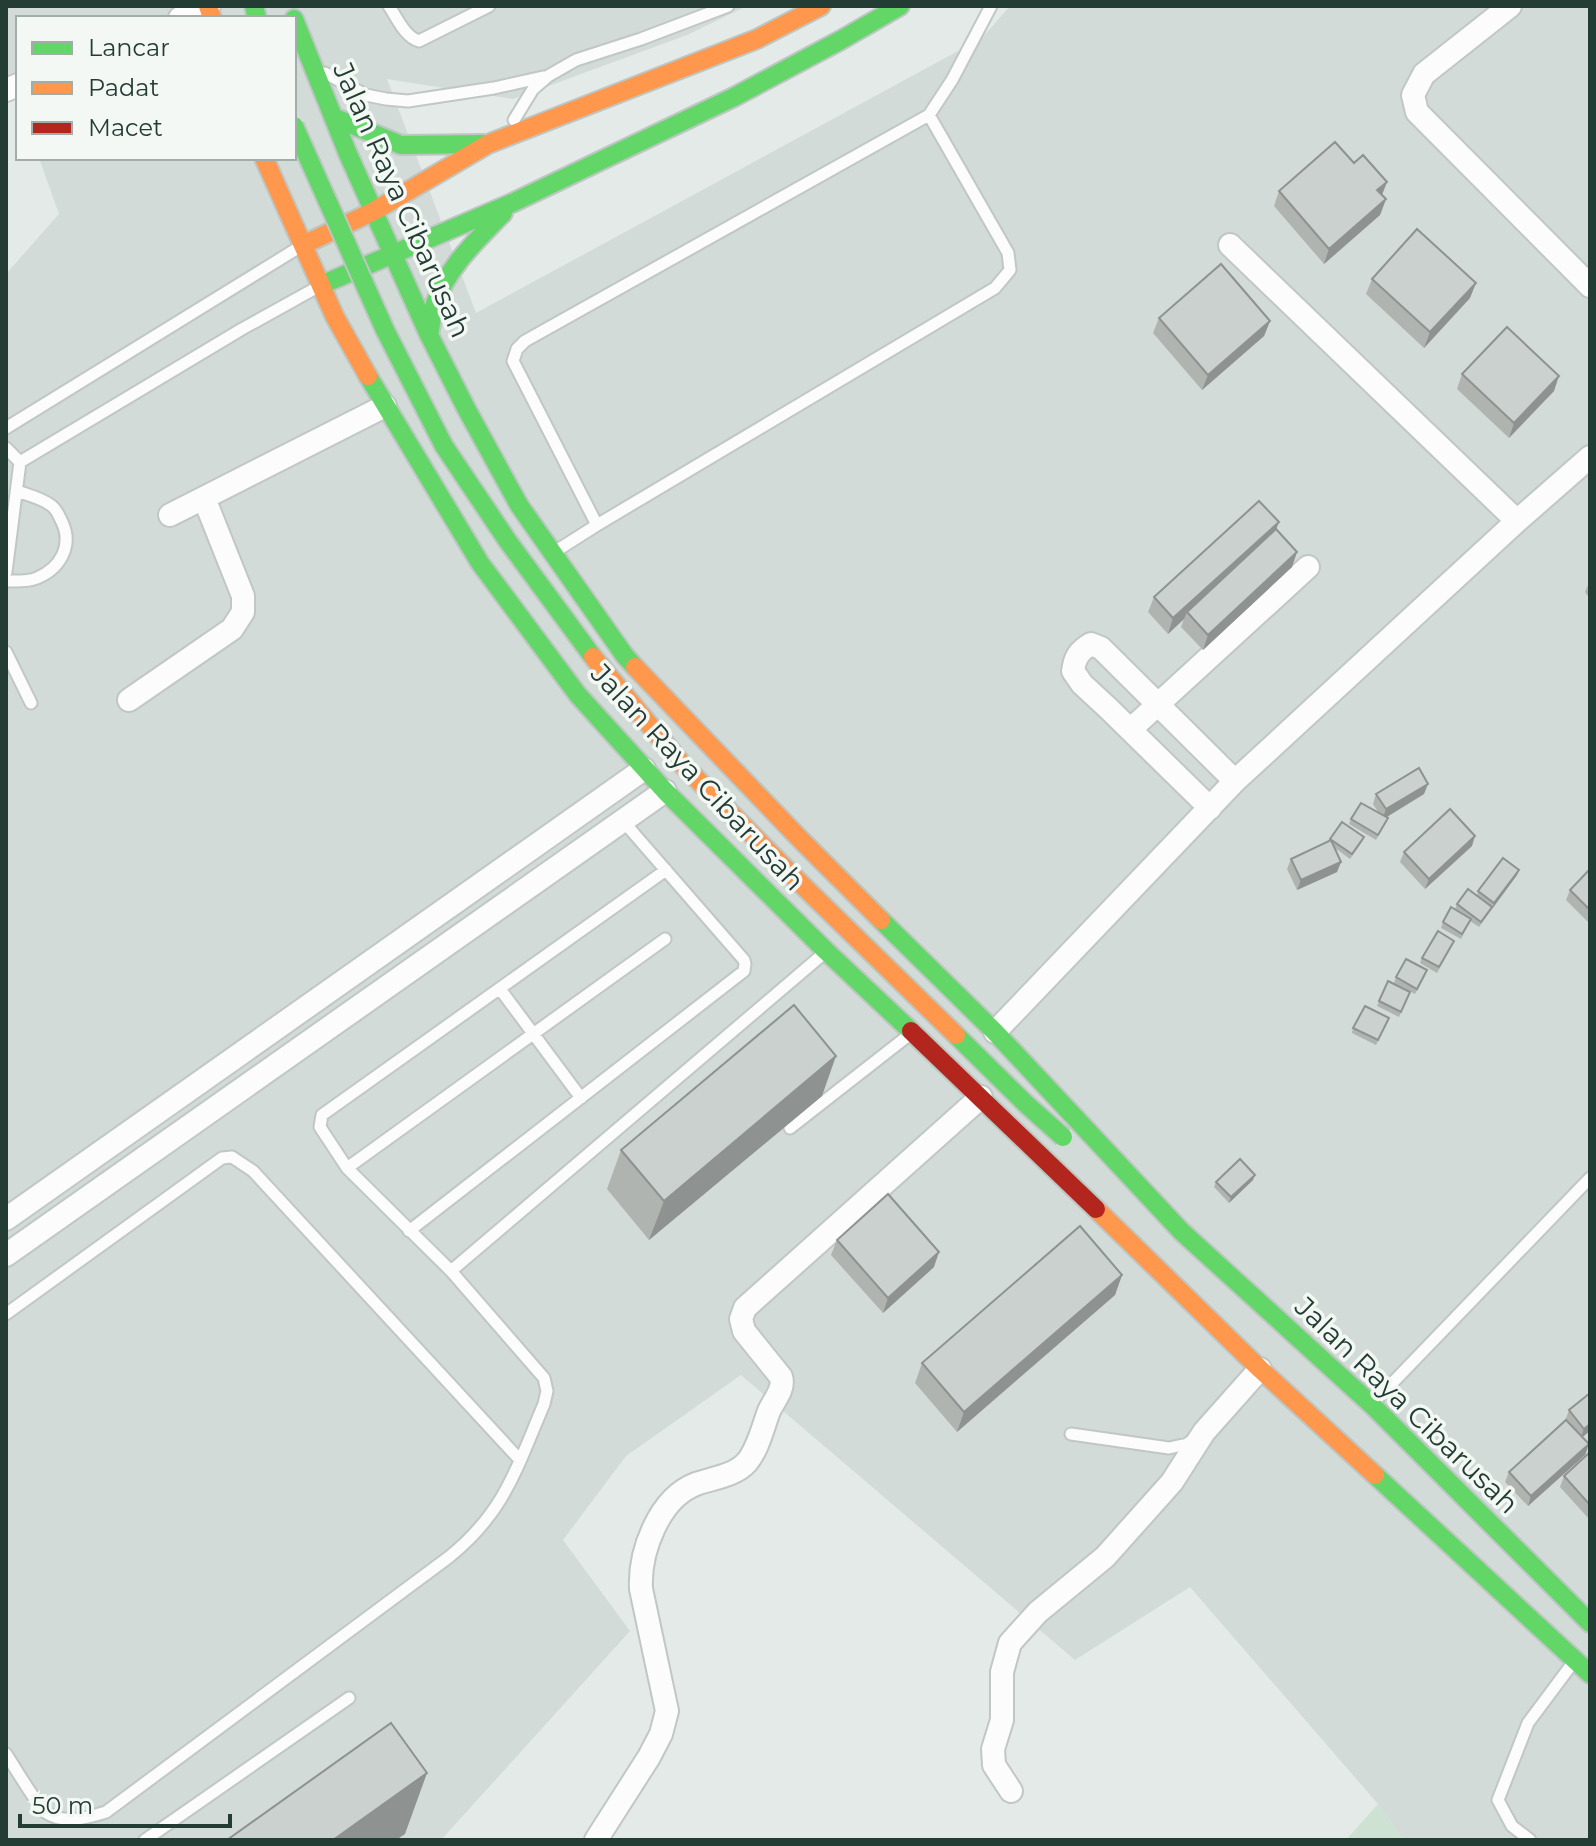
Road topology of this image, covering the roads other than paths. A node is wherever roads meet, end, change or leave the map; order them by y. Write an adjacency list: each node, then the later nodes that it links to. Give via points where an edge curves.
1 (208, 6): 9 (street)
2 (389, 6): 3 (lane, via 419,41)
3 (489, 6)
4 (728, 6): 12 (lane, via 576,60)
5 (821, 6): 16 (main road, via 757,39)
6 (900, 6): 20 (main road, via 734,97)
7 (991, 6): 13 (lane)
8 (1510, 6): 28 (street, via 1424,74 1414,104)
9 (185, 16)
10 (296, 23): 11 (main road, Jalan Raya Cibarusah)
11 (313, 67): 12 (lane, via 366,95 408,101); 14 (main road, Jalan Raya Cibarusah)
12 (548, 76): 16 (lane, via 528,94)
13 (929, 115): 40 (lane, via 1008,253 1010,270 995,288); 40 (lane, via 517,349 513,361)
14 (333, 117): 16 (main road, via 401,145); 17 (main road, Jalan Raya Cibarusah)
15 (296, 130): 65 (main road, Jalan Raya Cibarusah, bridge, via 385,330 444,446 605,674 682,764)
16 (496, 141): 21 (main road)
17 (348, 154): 19 (main road, via 345,166 320,190 302,193); 21 (main road, Jalan Raya Cibarusah)
18 (265, 160): 19 (main road, Jalan Raya Cibarusah)
19 (275, 183): 23 (main road, Jalan Raya Cibarusah)
20 (512, 203): 25 (main road); 30 (main road, via 441,289)
21 (374, 211): 23 (main road); 25 (main road, Jalan Raya Cibarusah)
22 (314, 216): 65 (main road, Jalan Raya Cibarusah, via 367,332 455,492 616,715 697,806)
23 (303, 245): 27 (main road, Jalan Raya Cibarusah); 32 (lane)
24 (1230, 245): 39 (street)
25 (393, 255): 26 (main road, Jalan Raya Cibarusah); 27 (main road)
26 (404, 278): 29 (main road, via 382,274 361,280 344,296); 30 (main road, Jalan Raya Cibarusah)
27 (321, 285): 29 (main road, Jalan Raya Cibarusah); 35 (lane)
28 (1590, 286)
29 (335, 317): 31 (main road, Jalan Raya Cibarusah)
30 (429, 335): 41 (main road, Jalan Raya Cibarusah, via 519,505)
31 (385, 406): 37 (street); 50 (main road, Jalan Raya Cibarusah, via 480,563 578,695)
32 (6, 428)
33 (6, 448): 35 (lane)
34 (1590, 457): 39 (street)
35 (20, 462): 36 (lane)
36 (17, 491): 43 (lane); 44 (lane, via 57,511 67,543 61,559 44,574)
37 (204, 498): 38 (street); 46 (street, via 243,596 243,612 232,629)
38 (170, 515)
39 (1517, 521): 51 (street)
40 (597, 525): 41 (lane)
41 (552, 553): 60 (main road, Jalan Raya Cibarusah, via 625,656)
42 (1308, 567): 48 (street)
43 (6, 572)
44 (6, 581)
45 (6, 652): 47 (lane)
46 (129, 700)
47 (31, 703)
48 (1158, 704): 49 (street); 49 (street, via 1101,648 1091,644 1083,649 1073,671); 51 (street)
49 (1131, 729): 53 (street)
50 (644, 769): 52 (main road, Jalan Raya Cibarusah); 68 (street)
51 (1235, 781): 53 (street)
52 (665, 791): 54 (street); 57 (main road, Jalan Raya Cibarusah)
53 (1210, 808): 60 (street)
54 (623, 821): 55 (lane); 71 (street)
55 (666, 870): 58 (lane); 63 (lane, via 744,960 745,968)
56 (665, 939): 61 (lane)
57 (826, 951): 59 (main road, Jalan Raya Cibarusah); 72 (lane)
58 (500, 989): 61 (lane); 66 (lane, via 322,1115 320,1127)
59 (912, 1032): 62 (main road, Jalan Raya Cibarusah); 64 (lane)
60 (995, 1032): 70 (main road, Jalan Raya Cibarusah)
61 (532, 1035): 63 (lane); 66 (lane)
62 (981, 1097): 74 (main road, Jalan Raya Cibarusah, via 1112,1234); 87 (street, via 745,1308 744,1331 783,1384 748,1461 731,1473 683,1490 659,1517 647,1547 641,1589 667,1711 649,1757)
63 (581, 1098): 69 (lane)
64 (790, 1128)
65 (1070, 1147): 70 (main road, Jalan Raya Cibarusah); 74 (main road, Jalan Raya Cibarusah, via 1207,1294)
66 (347, 1168): 69 (lane)
67 (1590, 1178): 76 (lane)
68 (6, 1219)
69 (409, 1231): 72 (lane)
70 (1182, 1232): 76 (main road, Jalan Raya Cibarusah)
71 (6, 1255)
72 (451, 1271): 79 (lane, via 547,1385)
73 (6, 1314): 79 (lane, via 229,1156 253,1171)
74 (1223, 1333): 75 (main road, Jalan Raya Cibarusah)
75 (1260, 1369): 77 (street); 81 (main road, Jalan Raya Cibarusah)
76 (1372, 1405): 80 (main road, Jalan Raya Cibarusah)
77 (1204, 1432): 78 (lane, via 1169,1448); 85 (street, via 1172,1482 1105,1557 1038,1612 1010,1643 1002,1672 1002,1720 993,1749 994,1765)
78 (1071, 1434)
79 (520, 1460): 84 (lane, via 491,1516 465,1544 106,1812 74,1820 44,1811)
80 (1590, 1623)
81 (1575, 1660): 82 (main road, Jalan Raya Cibarusah); 88 (lane, via 1528,1723 1498,1800 1512,1826)
82 (1590, 1674)
83 (349, 1698): 86 (lane)
84 (6, 1754)
85 (1011, 1791)
86 (145, 1840)
87 (596, 1840)
88 (1530, 1840)

